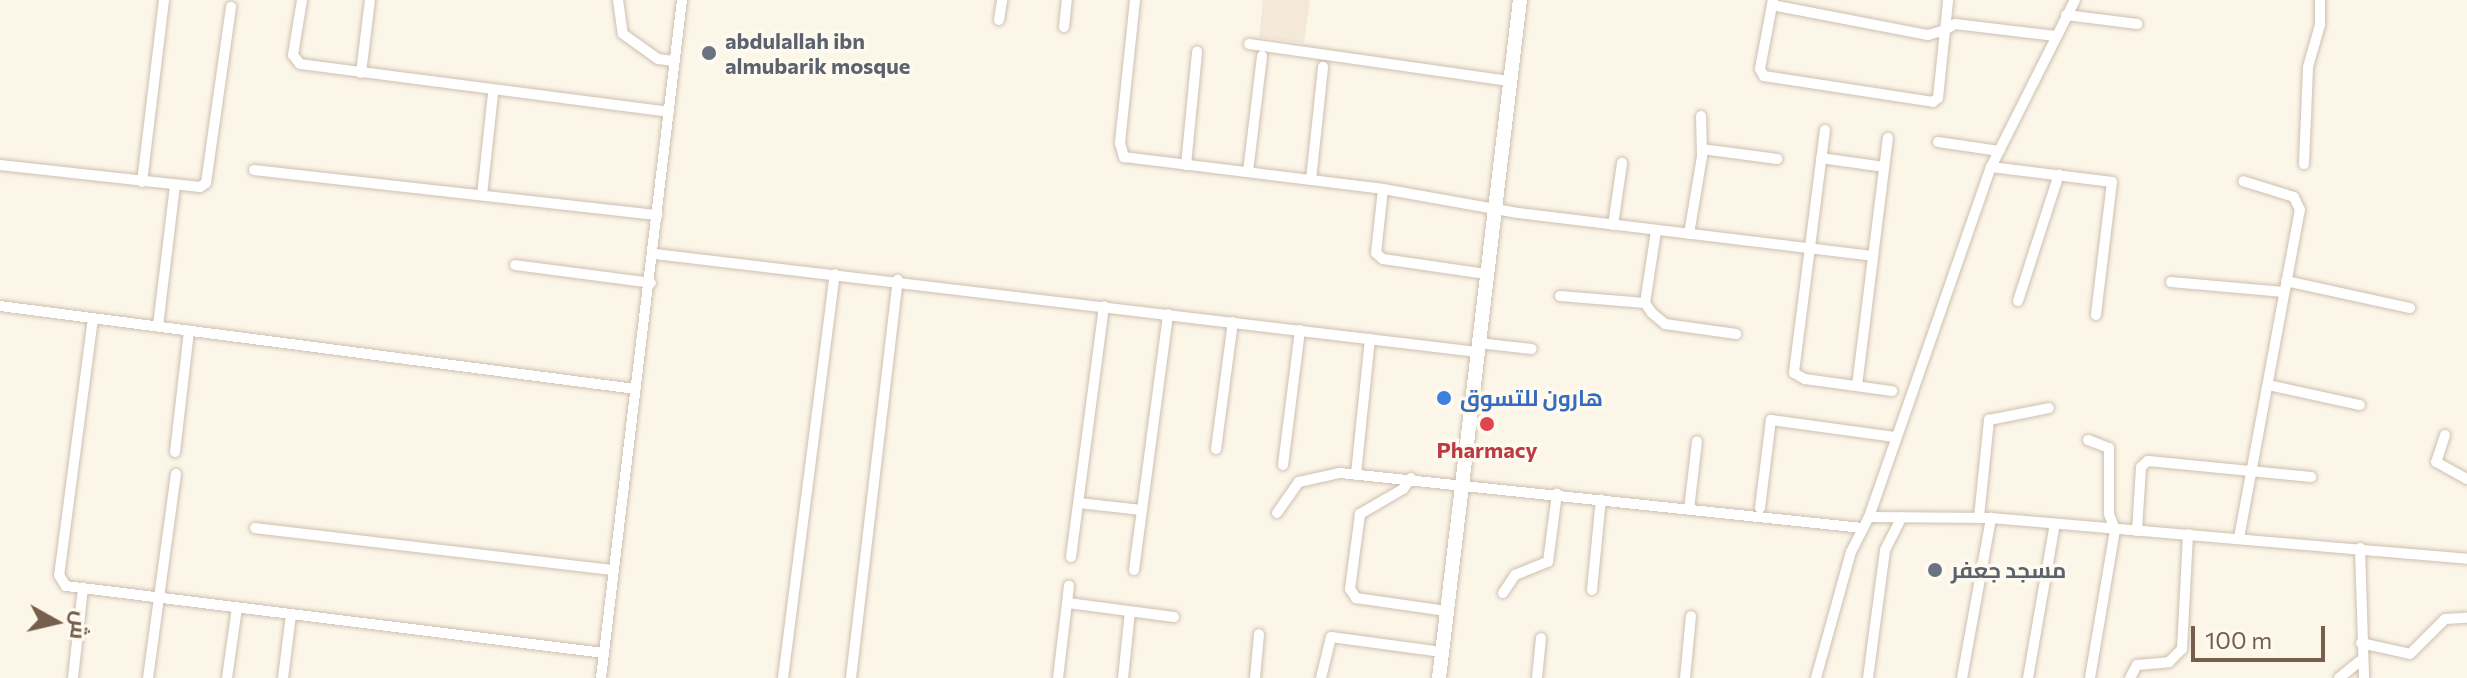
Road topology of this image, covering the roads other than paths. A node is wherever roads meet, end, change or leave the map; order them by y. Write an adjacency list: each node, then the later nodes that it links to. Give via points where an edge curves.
1 (164, 0): 49 (street)
2 (302, 0): 26 (street, via 295,62)
3 (370, 0): 26 (street)
4 (618, 0): 24 (street, via 623,34 658,59)
5 (682, 0): 24 (street)
6 (1002, 0): 16 (street)
7 (1067, 0): 18 (street)
8 (1135, 0): 41 (street, via 1121,150 1124,157)
9 (1520, 0): 27 (street)
10 (1948, 0): 19 (street)
11 (2075, 0): 15 (street)
12 (2320, 0): 39 (street, via 2320,25 2308,67)
13 (1772, 3): 19 (street, via 1922,35); 19 (street, via 1760,69 1770,79 1937,101)
14 (231, 7): 50 (street, via 206,183)
15 (2066, 15): 17 (street); 20 (street)
16 (999, 20)
17 (2137, 24)
18 (1064, 27)
19 (1945, 30): 20 (street, via 1970,23)
20 (2055, 36): 35 (street)
21 (1249, 44): 27 (street)
22 (1197, 52): 41 (street)
23 (1262, 56): 45 (street)
24 (674, 61): 29 (street)
25 (1323, 67): 47 (street)
26 (361, 73): 28 (street)
27 (1509, 81): 53 (street)
28 (493, 93): 29 (street); 52 (street)
29 (669, 112): 54 (street)
30 (1701, 116): 34 (street)
31 (1825, 130): 36 (street)
32 (1888, 138): 42 (street)
33 (1938, 142): 35 (street)
34 (1702, 149): 37 (street); 57 (street)
35 (1999, 151): 43 (street)
36 (1821, 158): 42 (street); 58 (street)
37 (1777, 159)
38 (1622, 163): 55 (street)
39 (2304, 164)
40 (0, 165): 49 (street)
41 (1186, 165): 45 (street)
42 (1884, 167): 60 (street)
43 (1991, 167): 46 (street); 92 (street)
44 (254, 170): 52 (street)
45 (1248, 172): 47 (street)
46 (2059, 174): 69 (street); 75 (street, via 2099,177 2114,186)
47 (1311, 180): 51 (street)
48 (2243, 181): 67 (street, via 2299,203)
49 (142, 182): 50 (street)
50 (175, 186): 78 (street)
51 (1383, 189): 53 (street); 63 (street, via 1376,253 1383,259)
52 (482, 195): 54 (street)
53 (1496, 208): 55 (street); 63 (street)
54 (658, 215): 59 (street)
55 (1613, 225): 56 (street)
56 (1656, 231): 57 (street); 70 (street)
57 (1689, 234): 58 (street)
58 (1807, 248): 60 (street); 86 (street, via 1794,373)
59 (655, 254): 62 (street); 66 (street)
60 (1872, 256): 86 (street)
61 (515, 265): 66 (street)
62 (835, 274): 64 (street); 152 (street)
63 (1486, 274): 83 (street)
64 (898, 280): 72 (street); 153 (street)
65 (2171, 282): 67 (street)
66 (651, 283): 87 (street)
67 (2285, 287): 73 (street); 85 (street)
68 (1560, 296): 70 (street)
69 (2018, 301)
70 (1645, 303): 81 (street, via 1665,324)
71 (0, 306): 76 (street)
72 (1104, 306): 74 (street); 107 (street)
73 (2410, 308)
74 (1168, 314): 77 (street); 109 (street)
75 (2096, 315)
76 (93, 318): 78 (street); 129 (street, via 59,575 66,586)
77 (1233, 322): 79 (street); 95 (street)
78 (158, 326): 80 (street)
79 (1300, 330): 82 (street); 97 (street)
80 (189, 331): 87 (street); 96 (street)
81 (1736, 334)
82 (1370, 339): 83 (street); 100 (street)
83 (1477, 347): 84 (street); 104 (street)
84 (1532, 349)
85 (2268, 385): 89 (street); 98 (street)
86 (1857, 386): 88 (street)
87 (636, 389): 126 (street)
88 (1892, 391)
89 (2360, 405)
90 (2049, 408): 114 (street, via 1989,420)
91 (2445, 435): 103 (street, via 2436,462)
92 (1895, 437): 108 (street, via 1771,420); 112 (street)
93 (2088, 440): 119 (street, via 2109,448 2109,514)
94 (1697, 441): 110 (street)
95 (1216, 449)
96 (175, 452)
97 (1283, 465)
98 (2253, 469): 101 (street); 120 (street, via 2146,462); 122 (street)
99 (176, 474): 132 (street)
100 (1356, 474): 102 (street); 111 (street, via 1308,477 1291,490)
101 (2311, 477)
102 (1411, 478): 104 (street); 136 (street, via 1403,489 1360,514 1350,589 1356,598)
103 (2467, 479)
104 (1461, 483): 105 (street); 136 (street)
105 (1557, 494): 106 (street); 131 (street, via 1548,562 1515,575)
106 (1601, 499): 110 (street); 130 (street)
107 (1079, 503): 109 (street); 124 (street)
108 (1760, 508)
109 (1142, 510): 127 (street)
110 (1689, 510): 118 (street)
111 (1277, 513)
112 (1869, 517): 113 (street); 118 (street)
113 (1902, 517): 114 (street); 162 (street, via 1885,550)
114 (1979, 517): 115 (street)
115 (1991, 518): 116 (street); 163 (street)
116 (2055, 524): 119 (street); 164 (street)
117 (255, 528): 126 (street)
118 (1862, 528): 161 (street)
119 (2115, 530): 120 (street); 165 (street)
120 (2137, 531): 121 (street)
121 (2188, 534): 122 (street); 166 (street, via 2182,649 2169,662 2137,665)
122 (2239, 538): 123 (street)
123 (2360, 548): 125 (street); 143 (street)
124 (1071, 557)
125 (2467, 559)
126 (614, 570): 145 (street)
127 (1134, 570)
128 (1069, 586): 133 (street)
129 (83, 588): 132 (street); 147 (street)
130 (1592, 590)
131 (1503, 593)
132 (158, 598): 134 (street); 148 (street)
133 (1068, 603): 135 (street); 154 (street)
134 (237, 608): 137 (street); 149 (street)
135 (1130, 611): 139 (street); 155 (street)
136 (1446, 611): 144 (street)
137 (291, 615): 145 (street); 150 (street)
138 (1691, 616): 160 (street)
139 (1174, 617)
140 (2467, 618): 143 (street, via 2445,619 2410,654)
141 (1259, 634): 156 (street)
142 (1541, 638): 159 (street)
143 (2361, 643): 146 (street)
144 (1442, 652): 157 (street, via 1331,637); 158 (street)
145 (604, 653): 151 (street)
146 (2360, 661): 167 (street); 168 (street)
147 (73, 678)
148 (148, 678)
149 (227, 678)
150 (283, 678)
151 (601, 678)
152 (783, 678)
153 (851, 678)
154 (1058, 678)
155 (1123, 678)
156 (1255, 678)
157 (1321, 678)
158 (1439, 678)
159 (1537, 678)
160 (1685, 678)
161 (1816, 678)
162 (1868, 678)
163 (1962, 678)
164 (2028, 678)
165 (2090, 678)
166 (2130, 678)
167 (2339, 678)
168 (2364, 678)

